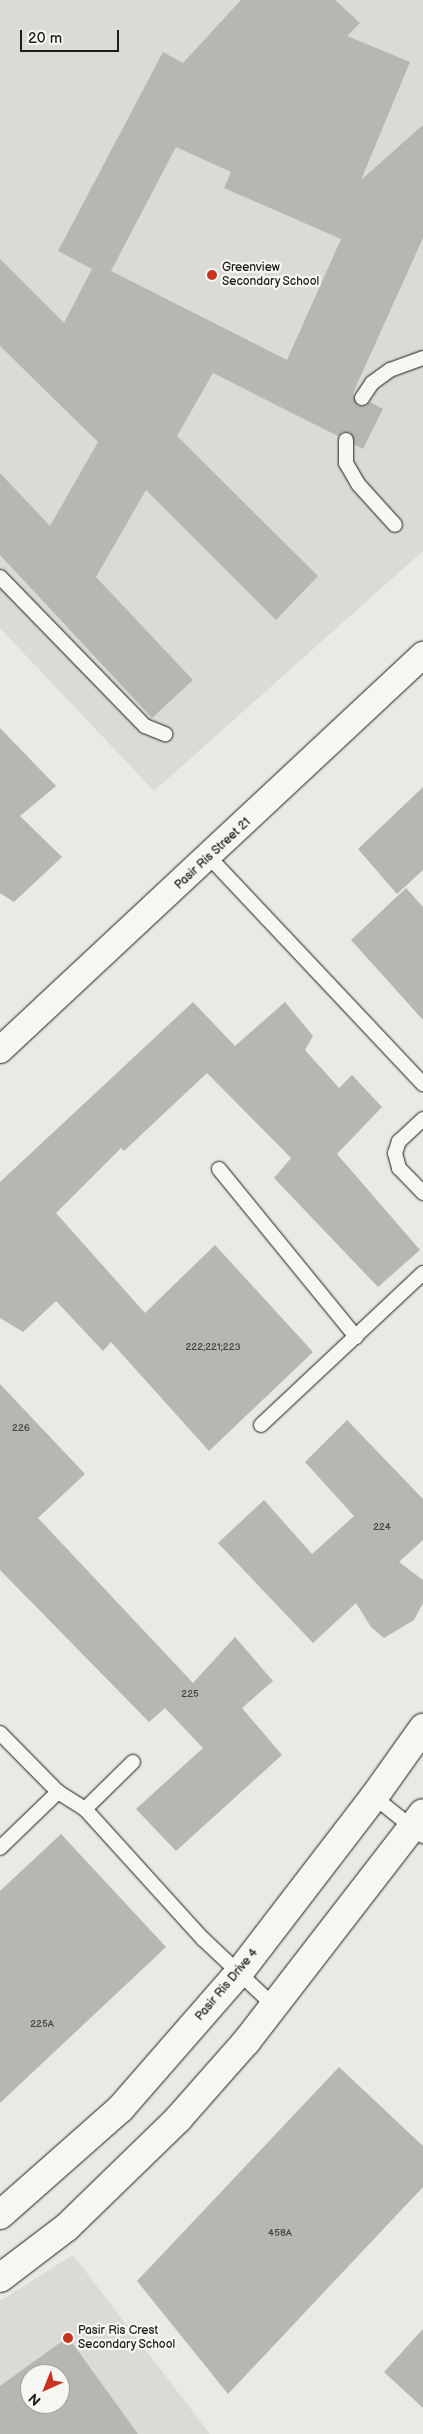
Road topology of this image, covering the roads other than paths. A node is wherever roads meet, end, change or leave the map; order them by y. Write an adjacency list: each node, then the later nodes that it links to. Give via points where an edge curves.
1 (423, 358): 2 (lane, via 390,370 372,383)
2 (362, 398)
3 (346, 440): 4 (lane, via 346,463 358,484)
4 (395, 525)
5 (0, 577): 7 (lane, via 144,726)
6 (423, 655): 8 (street, Pasir Ris Street 21)
7 (165, 734)
8 (210, 858): 9 (street, Pasir Ris Street 21); 10 (lane)
9 (0, 1050)
10 (423, 1084)
11 (423, 1119): 13 (lane, via 399,1141 395,1153 399,1168)
12 (219, 1169): 15 (lane)
13 (423, 1193)
14 (423, 1273): 15 (lane)
15 (356, 1336): 16 (lane)
16 (261, 1425)
17 (423, 1728): 21 (street, Pasir Ris Drive 4)
18 (0, 1733): 20 (lane)
19 (133, 1762): 22 (lane)
20 (58, 1792): 22 (lane); 24 (lane)
21 (374, 1797): 23 (lane); 25 (street, Pasir Ris Drive 4)
22 (85, 1809): 25 (lane)
23 (419, 1826): 26 (street)
24 (0, 1848)
25 (238, 1974): 26 (lane); 27 (street, Pasir Ris Drive 4, via 121,2108)
26 (274, 2006): 28 (street, via 178,2119 67,2227)
27 (0, 2214)
28 (0, 2278)

